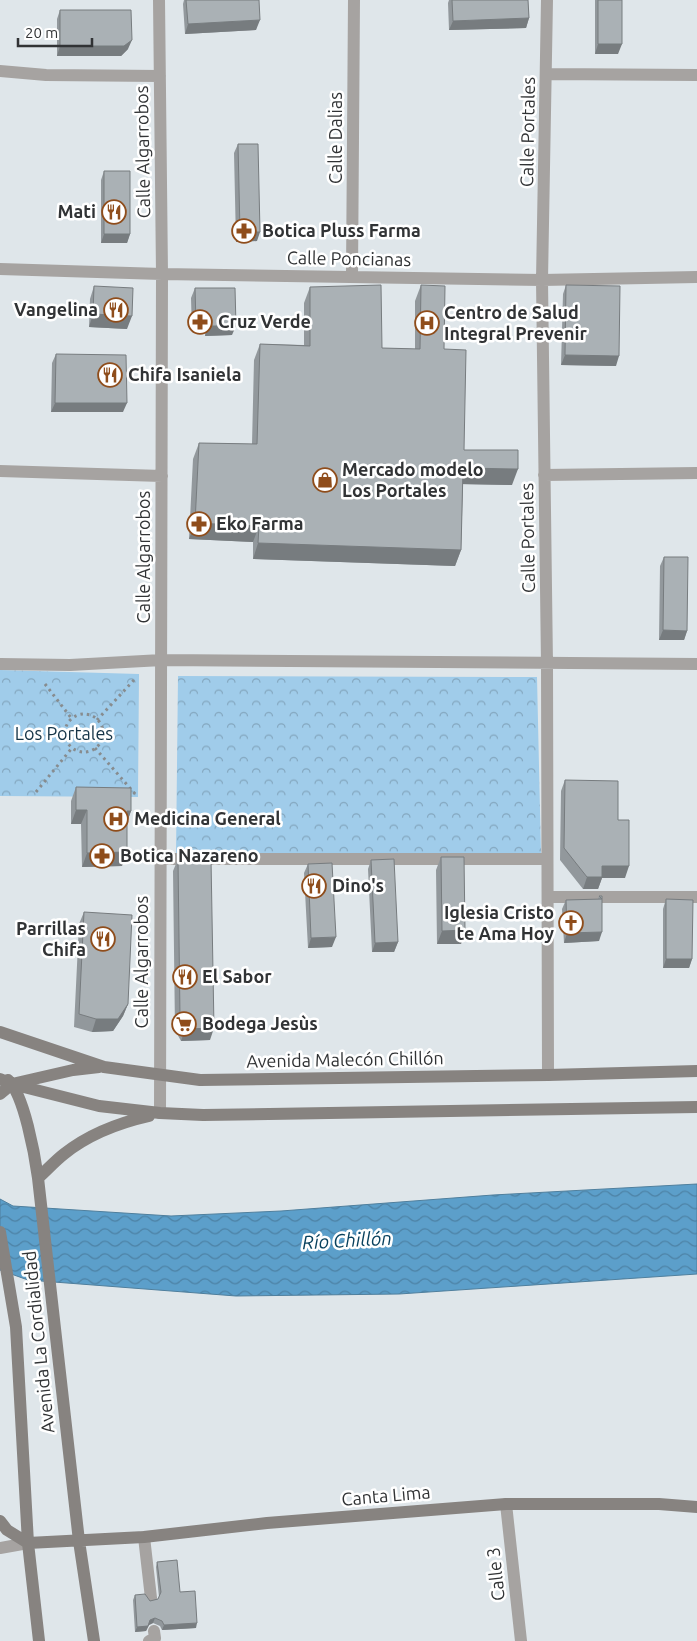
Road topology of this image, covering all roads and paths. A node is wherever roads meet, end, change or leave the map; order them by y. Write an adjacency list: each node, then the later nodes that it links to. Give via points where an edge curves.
1 (159, 0): 7 (street, Calle Algarrobos)
2 (354, 0): 10 (street, Calle Dalias)
3 (547, 0): 5 (street, Calle Portales)
4 (0, 71): 7 (street)
5 (547, 74): 6 (street); 12 (street, Calle Portales)
6 (697, 75)
7 (160, 76): 9 (street, Calle Algarrobos)
8 (0, 269): 9 (street, Calle Poncianas)
9 (162, 274): 10 (street, Calle Poncianas); 16 (street, Calle Algarrobos)
10 (352, 277): 12 (street, Calle Poncianas)
11 (697, 277): 12 (street, Calle Poncianas)
12 (542, 280): 15 (street, Calle Portales)
13 (0, 472): 16 (street)
14 (697, 473): 15 (street)
15 (544, 475): 19 (street, Calle Portales)
16 (162, 476): 17 (street, Calle Algarrobos)
17 (162, 660): 18 (street, via 70,666); 19 (street); 29 (street, Calle Algarrobos)
18 (0, 664)
19 (547, 664): 20 (street); 30 (street, Calle Portales)
20 (697, 664)
21 (136, 679): 24 (path)
22 (43, 682): 23 (path)
23 (72, 719): 24 (path, via 84,714); 25 (path, via 65,734)
24 (96, 720): 26 (path, via 102,727 102,737)
25 (72, 748): 26 (path, via 81,752); 27 (path)
26 (95, 748): 28 (path)
27 (36, 792)
28 (136, 795)
29 (159, 859): 30 (street); 37 (street, Calle Algarrobos)
30 (547, 859): 31 (street, Calle Portales)
31 (548, 897): 32 (street); 38 (street, Calle Portales)
32 (697, 897)
33 (0, 1032): 34 (main road, Avenida Malecón Chillón)
34 (104, 1066): 37 (main road, Avenida Malecón Chillón); 40 (main road)
35 (697, 1071): 38 (main road, Avenida Malecón Chillón)
36 (0, 1074): 40 (main road)
37 (160, 1075): 38 (main road, Avenida Malecón Chillón, via 200,1080); 43 (street, Calle Algarrobos)
38 (548, 1075)
39 (0, 1079): 40 (main road)
40 (12, 1084): 41 (main road); 43 (main road, via 100,1106); 44 (main road, Avenida La Cordialidad, via 33,1146)
41 (0, 1094)
42 (697, 1108): 43 (main road)
43 (160, 1114): 44 (main road, via 125,1121 93,1135 64,1154)
44 (38, 1178): 50 (main road, Avenida La Cordialidad)
45 (0, 1232): 51 (main road, Avenida La Cordialidad, via 15,1322)
46 (506, 1504): 47 (main road, Canta Lima); 49 (main road, Canta Lima, via 267,1523); 56 (street, Calle 3)
47 (697, 1507)
48 (0, 1521): 51 (main road, via 6,1530)
49 (144, 1537): 50 (main road, Canta Lima); 53 (street)
50 (79, 1541): 51 (main road, Canta Lima); 55 (main road, Avenida La Cordialidad)
51 (28, 1543): 52 (street); 54 (main road, Avenida La Cordialidad)
52 (0, 1548)
53 (151, 1598)
54 (39, 1641)
55 (94, 1641)
56 (521, 1641)

